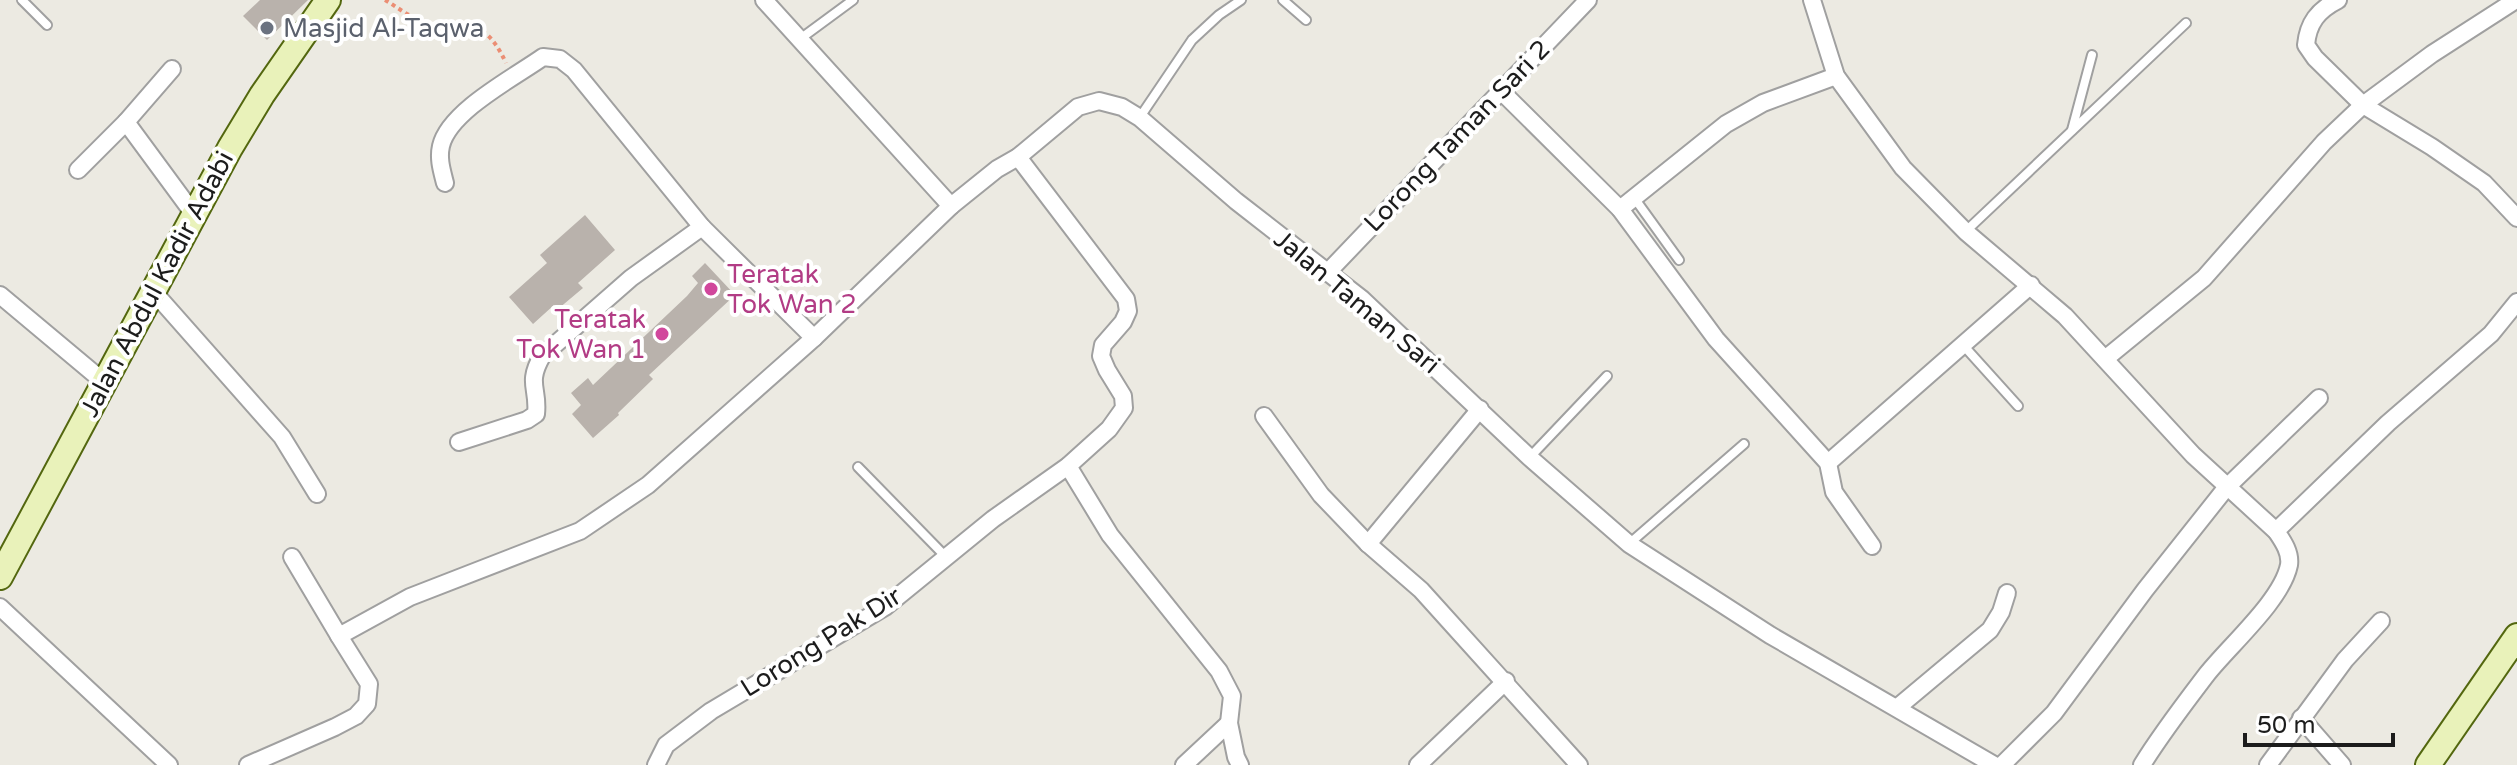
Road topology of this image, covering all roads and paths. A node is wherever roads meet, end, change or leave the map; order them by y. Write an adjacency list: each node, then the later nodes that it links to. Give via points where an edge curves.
1 (22, 0): 14 (lane)
2 (328, 0): 31 (main road, Jalan Abdul Kadir Adabi, via 262,95)
3 (385, 0): 16 (path, via 418,19 485,31)
4 (764, 0): 15 (street)
5 (853, 0): 15 (lane)
6 (1241, 0): 22 (lane, via 1192,40)
7 (1283, 0): 12 (lane)
8 (1588, 0): 20 (street, Lorong Taman Sari 2)
9 (1812, 0): 19 (street)
10 (2338, 0): 21 (street, via 2315,17 2306,45)
11 (2516, 0): 21 (street)
12 (1306, 20)
13 (2186, 23): 24 (lane)
14 (47, 25)
15 (800, 40): 29 (street)
16 (497, 43)
17 (2092, 55): 24 (lane)
18 (172, 69): 23 (street)
19 (1836, 76): 28 (street, via 1763,103 1726,124); 34 (street, via 1903,168)
20 (1500, 90): 30 (street); 36 (street, Lorong Taman Sari 2)
21 (2363, 105): 32 (street, via 2484,183); 43 (street, via 2204,278)
22 (1140, 118): 25 (street, Jalan Taman Sari, via 1099,101 1078,107); 36 (street, Jalan Taman Sari)
23 (126, 122): 26 (street); 31 (street)
24 (2072, 131): 34 (lane)
25 (1018, 157): 29 (street, Jalan Taman Sari); 54 (street, Lorong Pak Dir, via 1118,285 1128,311 1101,356 1124,408)
26 (78, 170)
27 (445, 183): 33 (street, via 441,145 449,128 543,57 560,59)
28 (1635, 199): 30 (street); 35 (lane)
29 (951, 206): 41 (street, Jalan Taman Sari)
30 (1620, 209): 53 (street, via 1716,339)
31 (193, 213): 38 (main road, Jalan Abdul Kadir Adabi)
32 (2517, 218)
33 (702, 227): 41 (street); 50 (street, via 631,278 542,356 532,383 536,414)
34 (1966, 232): 37 (street)
35 (1679, 260)
36 (1327, 273): 48 (street, Jalan Taman Sari)
37 (2031, 285): 42 (street); 43 (street)
38 (152, 290): 45 (main road, Jalan Abdul Kadir Adabi); 57 (street, via 282,437)
39 (0, 295): 45 (street)
40 (2517, 302): 58 (street, via 2491,334)
41 (814, 338): 68 (street, Jalan Taman Sari, via 648,485 580,531 410,597)
42 (1963, 345): 47 (lane); 53 (street)
43 (2105, 359): 56 (street)
44 (1607, 376): 52 (lane)
45 (104, 382): 64 (main road, Jalan Abdul Kadir Adabi)
46 (2319, 398): 56 (street)
47 (2018, 406)
48 (1480, 409): 52 (street, Jalan Taman Sari); 59 (street)
49 (1264, 416): 59 (street, via 1321,495)
50 (459, 442)
51 (1744, 444): 60 (lane)
52 (1529, 457): 60 (street, Jalan Taman Sari)
53 (1828, 463): 61 (street, via 1834,492)
54 (1068, 466): 63 (street, Lorong Pak Dir); 73 (street, via 1110,535 1219,671 1232,696)
55 (858, 467): 63 (lane)
56 (2226, 488): 58 (street); 83 (street, via 2054,713)
57 (317, 494)
58 (2276, 531): 84 (street, via 2290,563 2281,585)
59 (1368, 544): 70 (street, via 1421,590)
60 (1629, 544): 71 (street, Jalan Taman Sari, via 1770,635)
61 (1872, 546)
62 (292, 557): 68 (street)
63 (946, 557): 77 (street, Lorong Pak Dir, via 885,607 711,711 666,745)
64 (0, 577)
65 (2007, 593): 71 (street, via 1990,630)
66 (0, 607): 76 (street)
67 (2381, 621): 72 (street)
68 (339, 636): 75 (street, via 369,684 367,704 356,716)
69 (2517, 636): 74 (main road)
70 (1506, 681): 80 (street); 81 (street)
71 (1898, 707): 82 (street, Jalan Taman Sari)
72 (2301, 718): 85 (street); 86 (street)
73 (1229, 723): 78 (street); 79 (street)
74 (2436, 762)
75 (254, 764)
76 (169, 765)
77 (656, 765)
78 (1184, 765)
79 (1240, 765)
80 (1418, 765)
81 (1579, 765)
82 (1994, 765)
83 (2002, 765)
84 (2142, 765)
85 (2268, 765)
86 (2342, 765)

